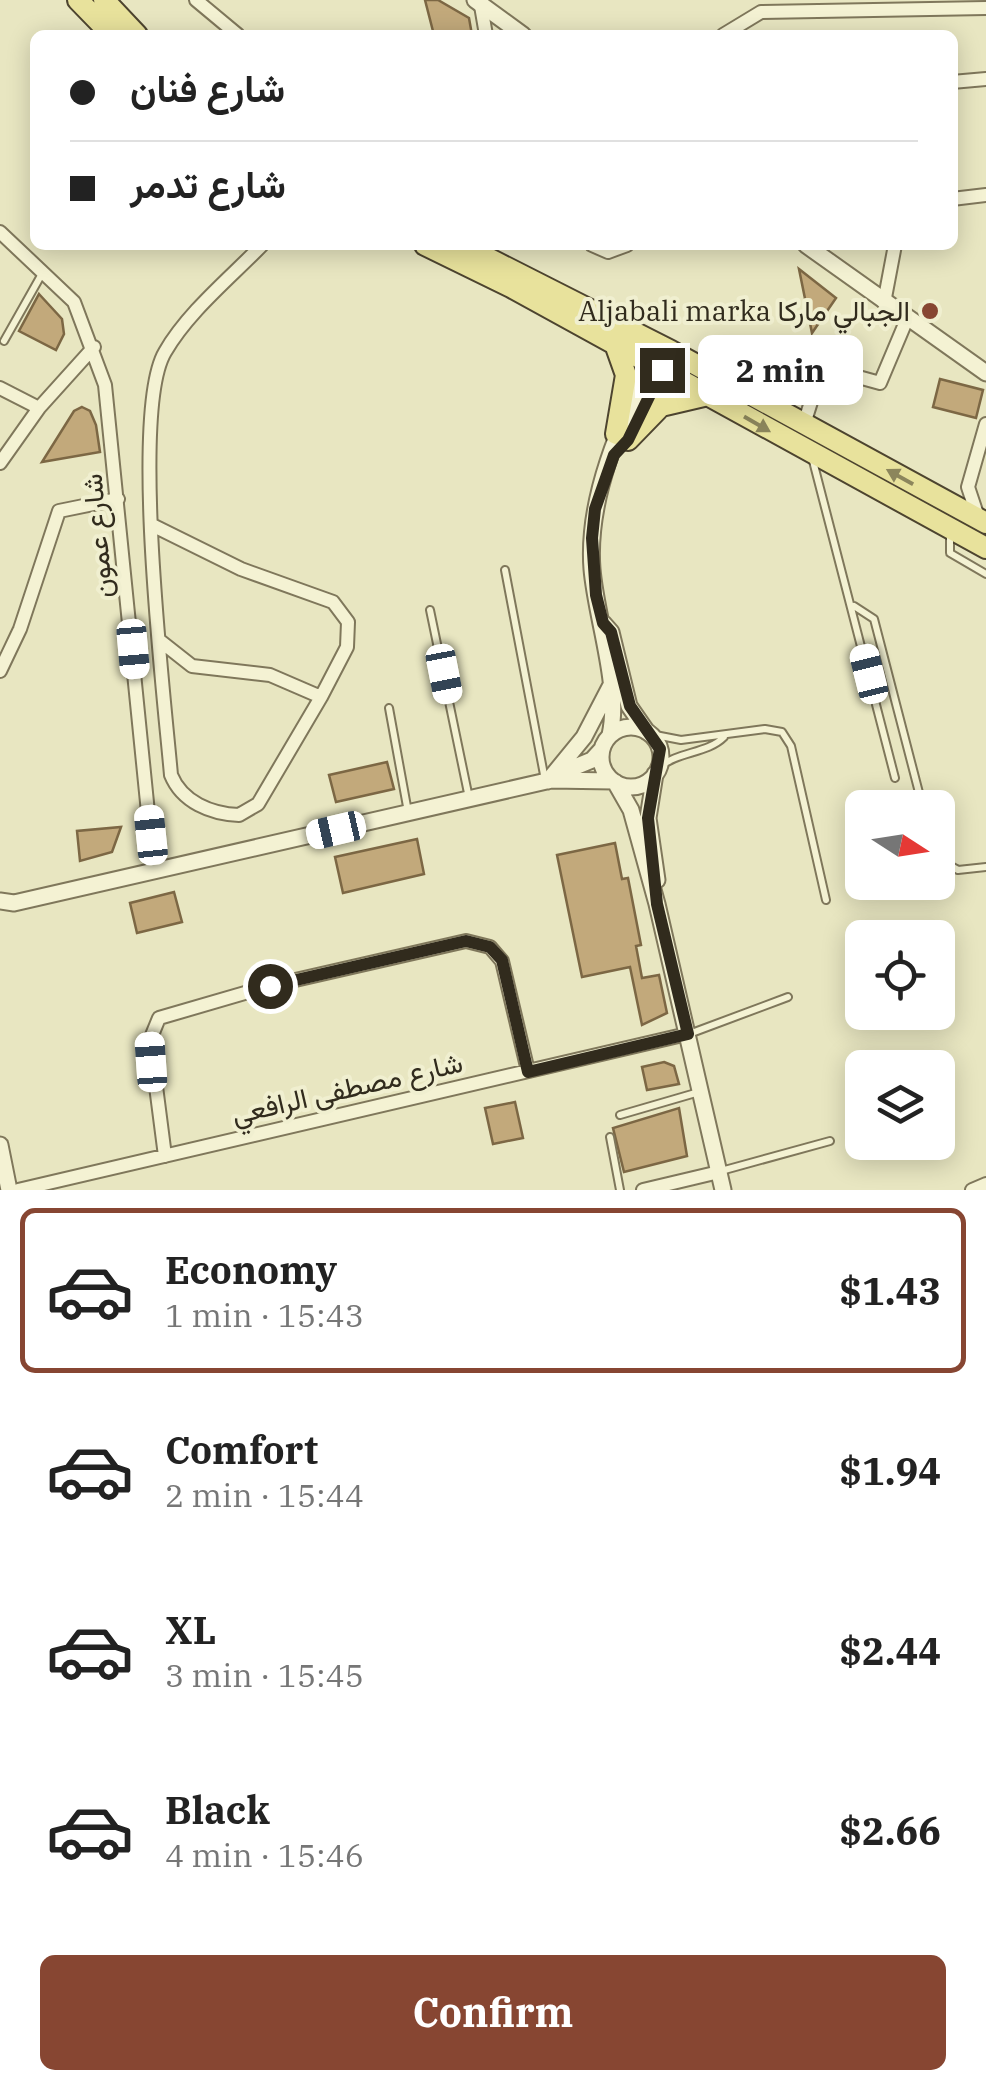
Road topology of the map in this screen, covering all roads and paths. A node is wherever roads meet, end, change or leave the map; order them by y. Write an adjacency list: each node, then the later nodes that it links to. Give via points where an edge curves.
1 (78, 0): 6 (main road)
2 (104, 0): 7 (main road)
3 (196, 0): 8 (street)
4 (479, 1): 9 (street); 10 (street)
5 (986, 8): 11 (street, via 761,12)
6 (107, 30)
7 (132, 30)
8 (232, 30)
9 (485, 30)
10 (517, 30)
11 (731, 30)
12 (986, 79): 13 (street)
13 (958, 81)
14 (986, 196): 15 (street)
15 (958, 198)
16 (0, 232): 22 (street, شارع عمون)
17 (257, 250): 42 (street, via 177,335 157,370 150,456)
18 (435, 250): 26 (main road)
19 (471, 250): 28 (main road)
20 (813, 250): 23 (street)
21 (894, 250): 23 (street)
22 (43, 271): 25 (lane); 27 (street, شارع عمون, via 74,302)
23 (884, 304): 24 (street)
24 (906, 318): 29 (street); 33 (street, via 878,384 822,367)
25 (4, 342)
26 (614, 344): 28 (main road); 35 (main road, via 626,368)
27 (94, 346): 32 (street); 39 (street, شارع عمون, via 110,413)
28 (660, 357): 31 (main road); 33 (main road); 35 (street)
29 (986, 373)
30 (0, 388): 32 (street)
31 (708, 395): 35 (main road, via 662,406); 36 (main road, one-way to 36)
32 (39, 408): 37 (street)
33 (804, 424): 40 (main road, one-way to 33)
34 (986, 424): 38 (street)
35 (619, 443): 49 (street, via 595,509 592,538)
36 (812, 455): 43 (main road); 47 (lane)
37 (0, 464)
38 (970, 476): 40 (street); 41 (street, via 969,495)
39 (118, 499): 51 (street, via 56,514); 67 (street, شارع عمون)
40 (942, 500): 41 (main road)
41 (983, 522)
42 (154, 526): 50 (street); 53 (street, via 342,609 347,647)
43 (951, 529): 44 (main road); 46 (lane, via 950,552)
44 (986, 548)
45 (505, 570): 60 (lane)
46 (986, 574)
47 (852, 605): 59 (lane); 62 (lane, via 874,619)
48 (430, 610): 63 (lane)
49 (603, 623): 52 (street); 55 (street, via 630,706)
50 (159, 640): 53 (street, via 192,666 270,676); 53 (street, via 171,774 176,787 204,808 239,815 258,804)
51 (0, 670)
52 (610, 686): 57 (street); 60 (street, via 584,737)
53 (321, 697)
54 (389, 708): 64 (lane)
55 (648, 733): 56 (lane, via 673,740); 57 (street, via 626,727); 58 (street, via 660,749)
56 (724, 738): 58 (lane, via 676,756); 68 (lane, via 765,729 788,738)
57 (606, 742): 60 (street, via 592,760); 61 (street, via 602,767)
58 (657, 771): 61 (street, via 632,787); 69 (street, via 648,818)
59 (894, 778)
60 (548, 781): 61 (street); 63 (street)
61 (614, 781): 69 (street, via 631,810)
62 (918, 790)
63 (469, 799): 64 (street)
64 (408, 813): 67 (street)
65 (986, 867): 66 (lane)
66 (955, 868)
67 (154, 872): 70 (street)
68 (826, 900)
69 (657, 904): 72 (street)
70 (5, 905)
71 (788, 997): 72 (lane)
72 (688, 1034): 73 (street, شارع مصطفى الرافعي); 74 (street)
73 (528, 1072): 79 (street, شارع مصطفى الرافعي); 79 (street, via 502,960 480,943 270,986 159,1018 150,1040)
74 (700, 1092): 75 (lane); 80 (street)
75 (620, 1115)
76 (610, 1137): 84 (lane)
77 (830, 1141): 80 (lane)
78 (0, 1145): 82 (street)
79 (165, 1156): 83 (street, شارع مصطفى الرافعي)
80 (719, 1172): 85 (street); 86 (street)
81 (986, 1184): 87 (street)
82 (10, 1190)
83 (18, 1190)
84 (620, 1190)
85 (643, 1190)
86 (723, 1190)
87 (972, 1190)

